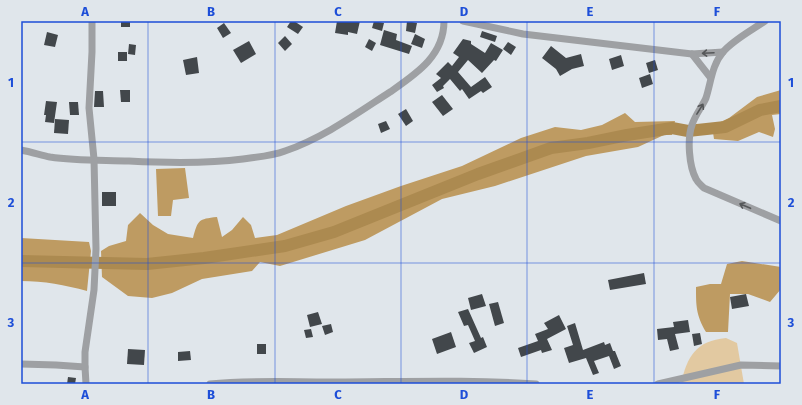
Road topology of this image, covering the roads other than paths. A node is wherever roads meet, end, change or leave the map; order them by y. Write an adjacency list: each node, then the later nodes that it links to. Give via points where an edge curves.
1 (92, 21): 9 (street, via 89,108)
2 (444, 21): 9 (street, via 443,36 438,48 414,76 346,122 284,152 215,163)
3 (463, 21): 6 (street, via 524,34)
4 (765, 21): 5 (street)
5 (723, 52): 6 (street, one-way to 6); 7 (street)
6 (692, 54): 7 (street)
7 (710, 77): 10 (street, one-way to 7, via 704,188 696,178 689,138 694,120 706,98)
8 (21, 150): 9 (street, via 50,156)
9 (94, 160): 13 (street, via 96,249)
10 (781, 221)
11 (21, 364): 13 (street)
12 (781, 366): 17 (street, via 741,365)
13 (85, 367): 14 (street)
14 (86, 384)
15 (210, 384): 16 (street, via 407,380)
16 (536, 384)
17 (658, 384)

